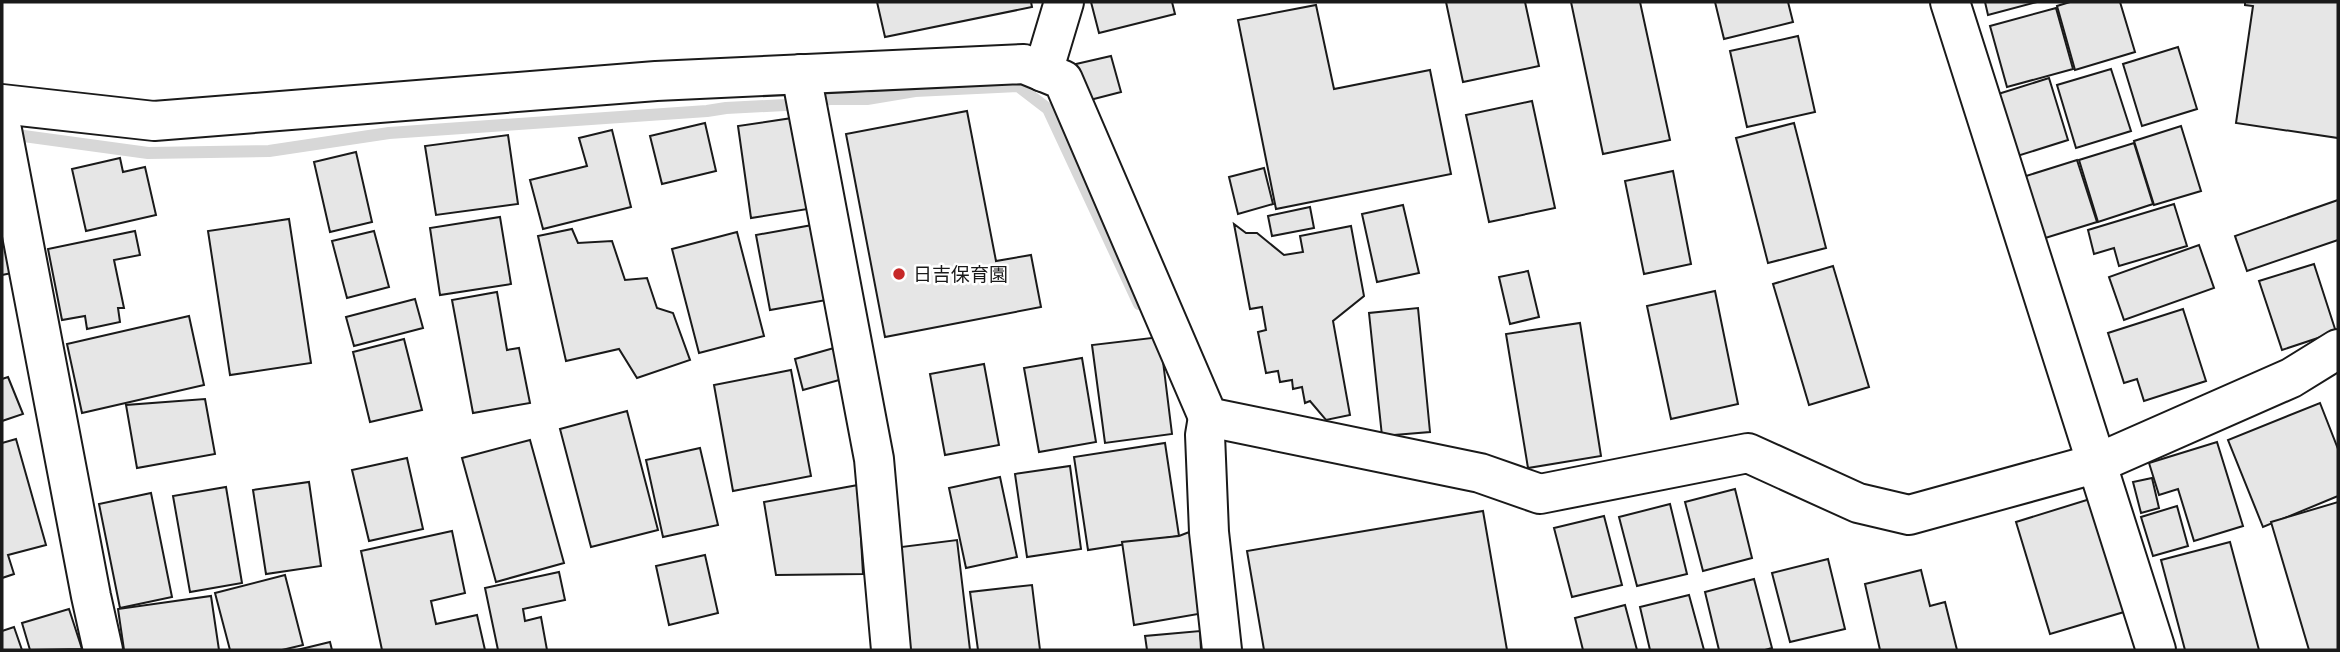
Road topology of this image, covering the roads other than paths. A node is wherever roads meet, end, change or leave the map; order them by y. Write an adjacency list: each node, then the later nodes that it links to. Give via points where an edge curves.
1 (1064, 2): 3 (street)
2 (1951, 2): 9 (street)
3 (1043, 72): 4 (street, via 1024,64); 8 (street, via 1063,80)
4 (801, 74): 5 (street, via 656,81 154,121); 11 (street, via 874,459)
5 (2, 104)
6 (2, 130): 10 (street)
7 (2338, 349): 9 (street, via 2291,378)
8 (1208, 417): 9 (street, via 1480,472 1540,494 1748,453 1858,503 1909,515); 12 (street, via 1209,532)
9 (2098, 463): 13 (street)
10 (103, 650)
11 (891, 650)
12 (1222, 650)
13 (2157, 650)

